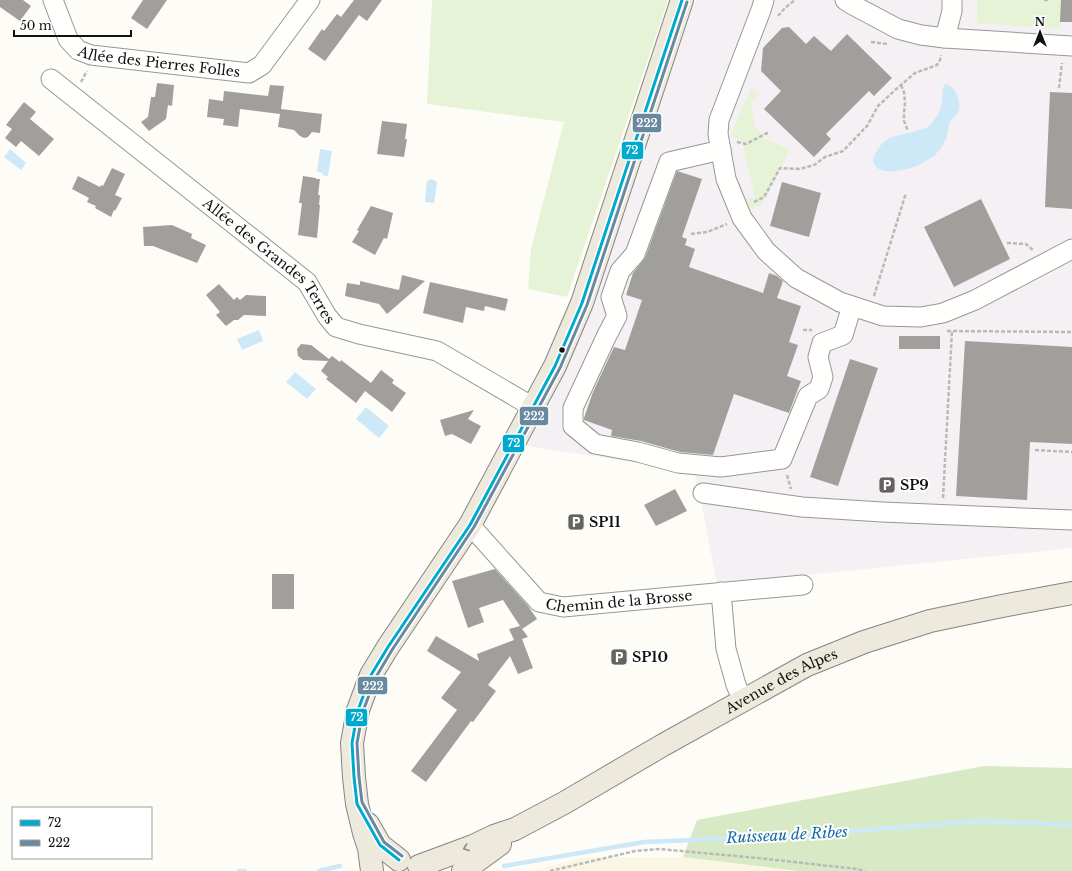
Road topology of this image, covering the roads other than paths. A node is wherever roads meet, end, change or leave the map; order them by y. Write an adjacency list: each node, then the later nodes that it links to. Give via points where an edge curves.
1 (53, 0): 2 (street, Allée des Pierres Folles, via 68,39 78,50 91,55 249,73 262,65)
2 (310, 0)
3 (682, 0): 15 (main road, via 582,303 555,366)
4 (764, 0): 12 (street, via 719,120 718,134)
5 (845, 0): 8 (street)
6 (858, 0): 8 (street)
7 (952, 0): 9 (street, via 952,11)
8 (877, 19): 9 (street)
9 (943, 45): 10 (street)
10 (1067, 53)
11 (51, 79): 15 (street, Allée des Grandes Terres, via 307,282 336,327 437,352)
12 (726, 146): 14 (street, via 726,179 742,218 766,251 796,278 840,302); 14 (street, via 669,162 635,254 620,270 611,297 617,316 574,408 574,426 595,444 678,463 721,467 782,459 808,396 819,389 823,377 818,357 822,343 843,335)
13 (1072, 249): 14 (street, via 974,300 943,313 921,317 883,316)
14 (858, 308)
15 (533, 407): 18 (main road)
16 (703, 494): 17 (street, via 802,506)
17 (1072, 520)
18 (470, 525): 20 (street, Chemin de la Brosse, via 540,602 563,607); 23 (main road, via 371,675 358,710 352,743)
19 (803, 585): 20 (street, Chemin de la Brosse)
20 (721, 592): 22 (street, via 726,649)
21 (1072, 593): 22 (main road, Avenue des Alpes, via 930,621 864,642 807,665)
22 (743, 700): 24 (main road, Avenue des Alpes)
23 (357, 804): 25 (main road, via 380,845); 26 (main road, via 369,848)
24 (515, 829): 25 (main road, Avenue des Alpes, one-way to 25); 27 (main road, Avenue des Alpes, via 501,843)
25 (415, 866): 26 (main road, Avenue des Alpes, via 389,862)
26 (372, 871)
27 (463, 871)

